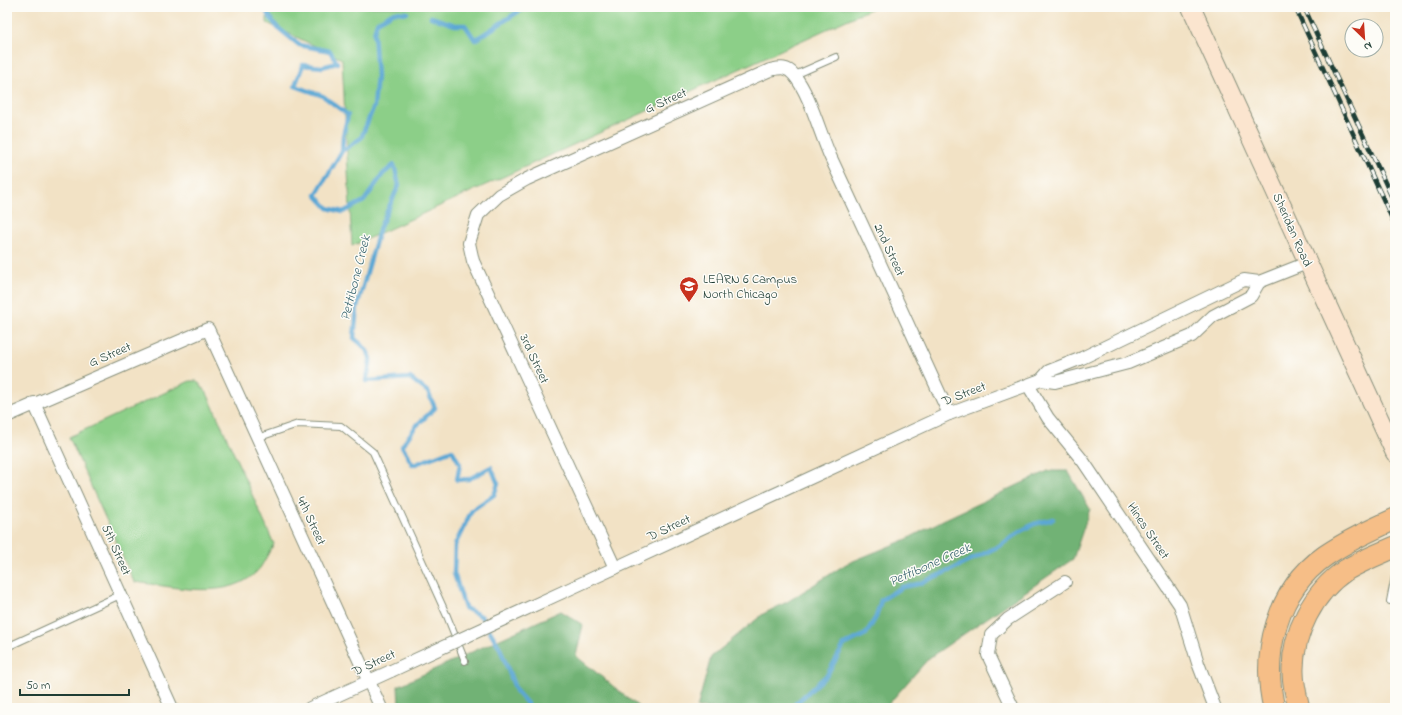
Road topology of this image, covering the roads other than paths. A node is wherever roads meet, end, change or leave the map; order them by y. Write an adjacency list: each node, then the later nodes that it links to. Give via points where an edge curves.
1 (1191, 7): 5 (main road, Sheridan Road)
2 (836, 57): 3 (lane)
3 (795, 75): 4 (street, G Street, via 782,67 770,70); 11 (street, 2nd Street)
4 (527, 180): 17 (street, 3rd Street, via 499,195 478,215 469,243 473,262)
5 (1307, 263): 6 (street, D Street); 14 (main road, Sheridan Road)
6 (1259, 282): 8 (street, D Street, via 1244,280 1082,358 1049,371); 8 (street, D Street, via 1251,296 1213,316 1192,336 1162,350 1128,363 1056,382)
7 (215, 346): 10 (street, G Street, via 208,329); 13 (street, 4th Street)
8 (1041, 380): 9 (street, D Street)
9 (1028, 384): 11 (street, D Street); 29 (street, Hines Street, via 1048,418 1083,461 1180,604)
10 (34, 403): 12 (street, G Street); 20 (street, 5th Street)
11 (949, 414): 17 (street, D Street)
12 (7, 416)
13 (257, 438): 23 (lane, via 298,424 341,426 373,452); 24 (street, 4th Street)
14 (1395, 453)
15 (1395, 519): 30 (highway, via 1348,541 1324,557 1308,571 1287,598 1271,642 1270,693)
16 (1395, 547): 31 (highway, via 1345,571 1330,584 1308,611 1294,654 1294,688)
17 (615, 568): 24 (street, D Street, bridge)
18 (1395, 576): 21 (lane)
19 (1065, 582): 28 (street, via 1008,619 991,634 988,655)
20 (120, 595): 22 (lane); 25 (street, 5th Street)
21 (1390, 601)
22 (7, 647)
23 (465, 661)
24 (369, 681): 26 (street, D Street); 27 (street, 4th Street)
25 (172, 708)
26 (310, 708)
27 (381, 708)
28 (1013, 708)
29 (1215, 708)
30 (1274, 708)
31 (1298, 708)

